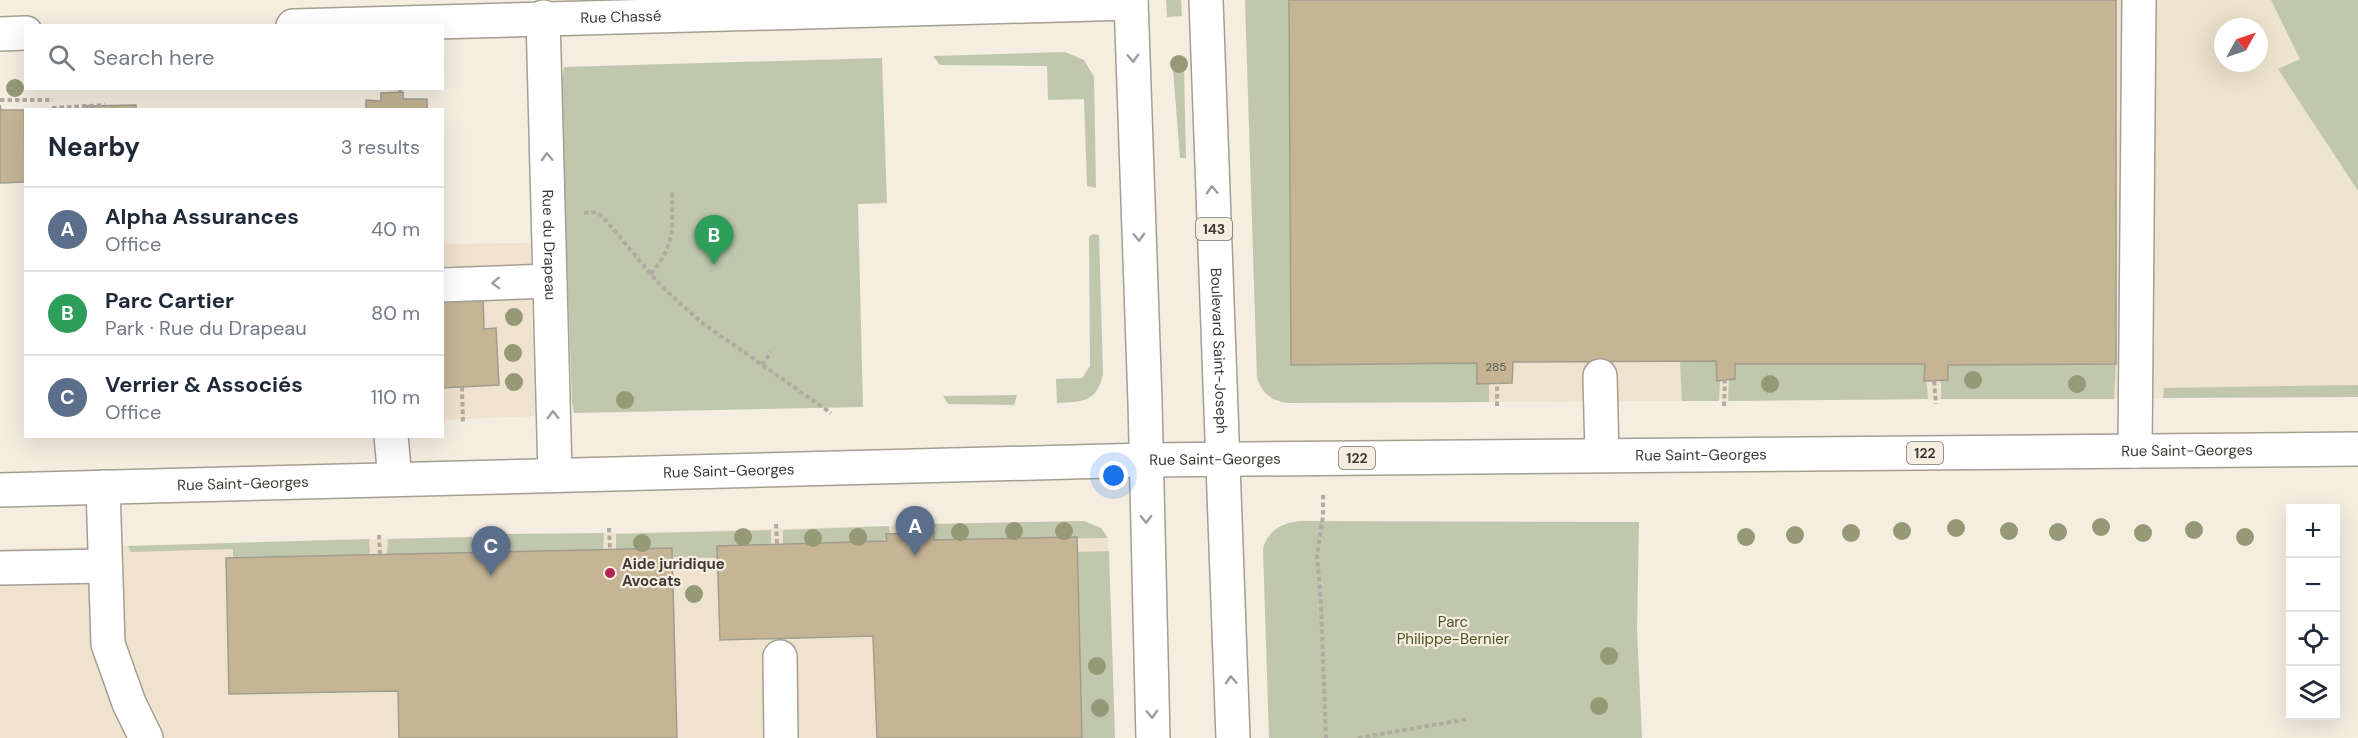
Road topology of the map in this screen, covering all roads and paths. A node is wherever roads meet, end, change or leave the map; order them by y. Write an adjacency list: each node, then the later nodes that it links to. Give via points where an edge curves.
1 (1206, 0): 34 (main road, Boulevard Saint-Joseph / 143, one-way to 1)
2 (2139, 0): 32 (main road)
3 (1131, 1): 5 (main road, Rue Chassé); 35 (main road, one-way to 35)
4 (399, 11): 5 (main road, Rue Chassé); 6 (main road, Rue Chassé)
5 (543, 17): 16 (main road, Rue du Drapeau, one-way to 5)
6 (307, 24)
7 (24, 33): 8 (main road)
8 (0, 34)
9 (0, 100): 10 (path)
10 (53, 100)
11 (105, 105): 12 (path)
12 (52, 108)
13 (672, 192): 15 (path, via 672,240)
14 (596, 212): 15 (path)
15 (651, 274): 19 (path, via 701,322)
16 (550, 281): 17 (main road, one-way to 17); 36 (main road, Rue du Drapeau, one-way to 16)
17 (444, 285)
18 (771, 352): 19 (path)
19 (762, 365): 28 (path)
20 (1600, 376): 33 (main road)
21 (1725, 380): 27 (path)
22 (1934, 381): 25 (path)
23 (1497, 383): 26 (path)
24 (462, 387): 29 (path)
25 (1936, 404)
26 (1497, 406)
27 (1724, 406)
28 (831, 413)
29 (463, 423)
30 (391, 438): 37 (main road)
31 (2358, 449): 32 (main road, Rue Saint-Georges / 122)
32 (2135, 451): 33 (main road, Rue Saint-Georges / 122)
33 (1602, 455): 34 (main road, Rue Saint-Georges / 122)
34 (1221, 458): 35 (main road, Rue Saint-Georges / 122); 58 (main road, Boulevard Saint-Joseph / 143, one-way to 34)
35 (1146, 460): 36 (main road, Rue Saint-Georges); 57 (main road, one-way to 57)
36 (555, 474): 37 (main road, Rue Saint-Georges)
37 (395, 479): 38 (main road, Rue Saint-Georges)
38 (103, 487): 39 (main road, Rue Saint-Georges); 51 (main road)
39 (0, 490)
40 (1323, 516): 59 (path, via 1317,555)
41 (912, 520): 45 (path)
42 (776, 524): 47 (path)
43 (609, 528): 48 (path)
44 (488, 532): 49 (path)
45 (911, 533)
46 (379, 535): 50 (path)
47 (777, 544)
48 (610, 549)
49 (489, 552)
50 (380, 554)
51 (105, 566): 52 (main road); 55 (main road, via 108,644)
52 (0, 568)
53 (780, 657): 56 (main road)
54 (1468, 719): 60 (path)
55 (146, 738)
56 (781, 738)
57 (1153, 738)
58 (1233, 738)
59 (1326, 738)
60 (1358, 738)

